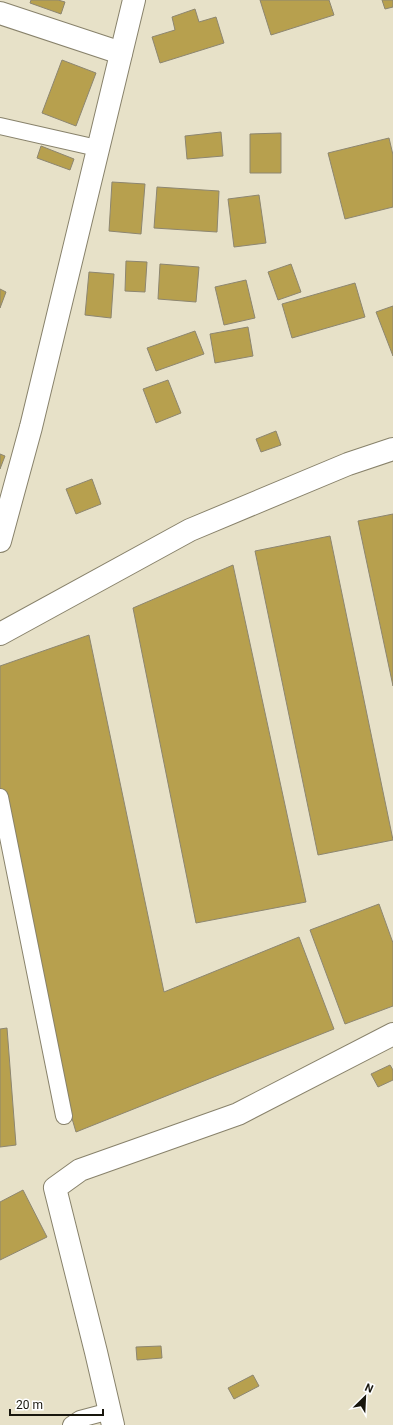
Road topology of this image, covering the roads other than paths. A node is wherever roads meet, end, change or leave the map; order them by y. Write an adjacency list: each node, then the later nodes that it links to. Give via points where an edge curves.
1 (134, 0): 3 (street)
2 (0, 13): 3 (street)
3 (121, 53): 5 (street)
4 (0, 126): 5 (lane)
5 (97, 148): 7 (street, via 31,427)
6 (393, 449): 8 (street, via 348,464 190,530)
7 (0, 542)
8 (0, 634)
9 (0, 797): 11 (lane)
10 (393, 1034): 12 (street, via 238,1114 80,1170 55,1188)
11 (64, 1116)
12 (111, 1418): 13 (lane, via 80,1419)
13 (71, 1425)

